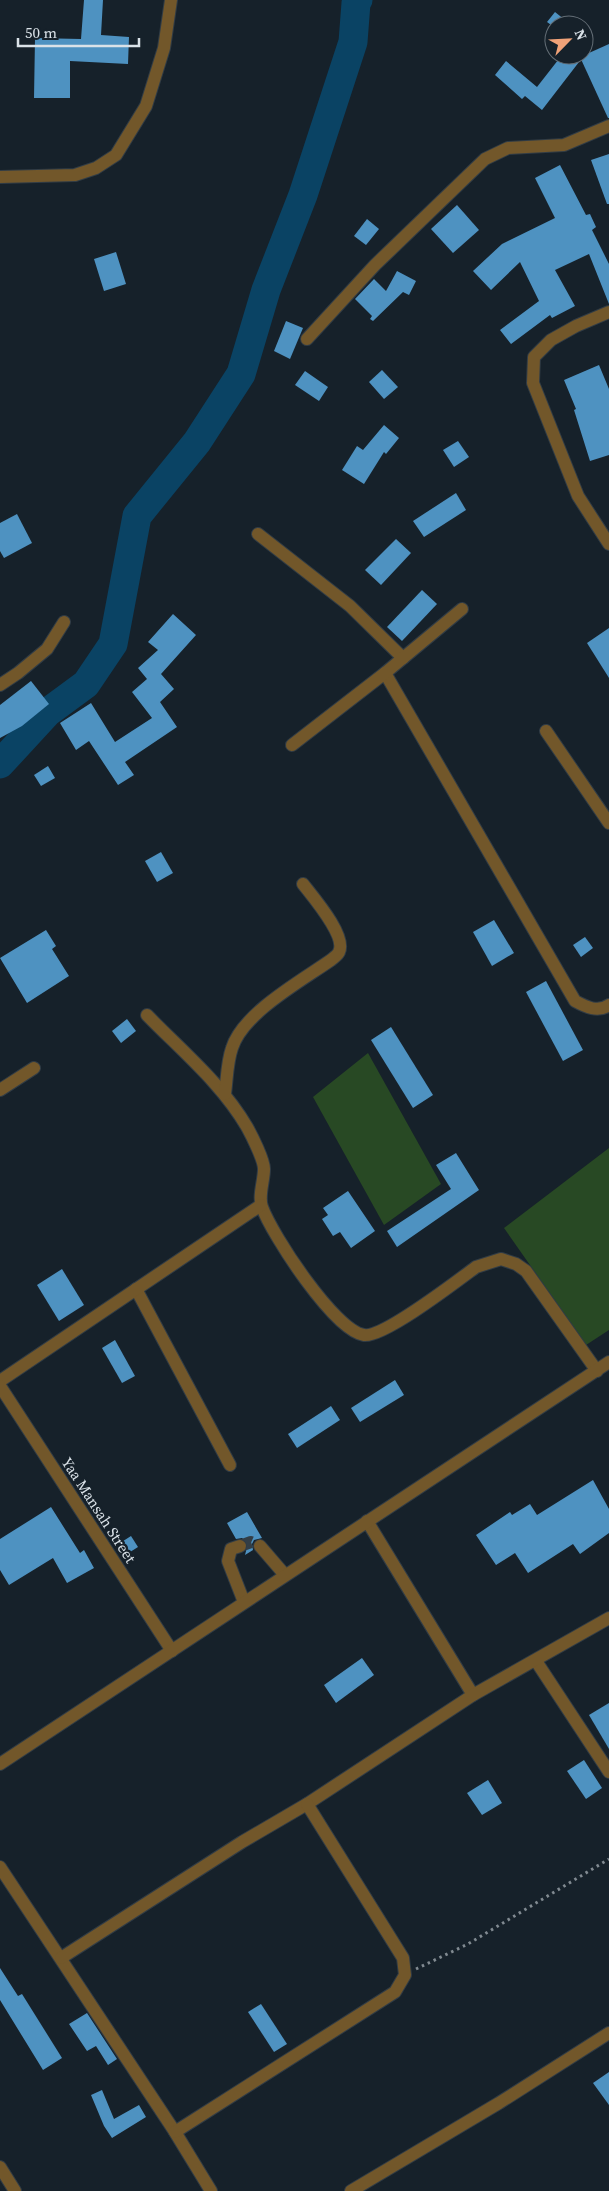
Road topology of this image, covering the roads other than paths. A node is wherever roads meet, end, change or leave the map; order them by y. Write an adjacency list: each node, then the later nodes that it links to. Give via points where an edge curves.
1 (171, 0): 3 (street, via 164,48 146,106 116,155 75,176)
2 (609, 126): 5 (street, via 564,145 508,148 485,159 375,264)
3 (0, 177)
4 (609, 312): 7 (street, via 552,340 534,357 533,366 533,382 578,496)
5 (307, 339)
6 (258, 534): 10 (street, via 350,606)
7 (608, 540)
8 (462, 610): 10 (street)
9 (64, 622): 12 (street, via 47,649)
10 (403, 658): 11 (street)
11 (384, 673): 14 (street); 17 (street, via 575,1001 591,1009)
12 (0, 685)
13 (546, 731): 15 (street)
14 (292, 744)
15 (609, 823)
16 (303, 884): 21 (street, via 337,931 339,952 265,1007 239,1032 231,1049)
17 (609, 1004)
18 (147, 1014): 21 (street)
19 (34, 1068): 20 (street)
20 (0, 1090)
21 (225, 1094): 22 (street, via 248,1129 264,1168)
22 (261, 1205): 23 (street); 25 (street, via 296,1267 347,1328 364,1335 384,1330 476,1268 508,1260 526,1272)
23 (136, 1289): 26 (street); 28 (street)
24 (609, 1362): 25 (street)
25 (596, 1371): 29 (street)
26 (0, 1381)
27 (0, 1386): 35 (street, Yaa Mansah Street)
28 (230, 1465)
29 (367, 1521): 32 (street); 37 (street)
30 (240, 1546): 33 (street, via 231,1549 228,1561)
31 (260, 1546): 32 (street)
32 (285, 1575): 33 (street)
33 (244, 1602): 35 (street)
34 (609, 1618): 36 (street)
35 (172, 1650): 38 (street)
36 (536, 1661): 37 (street); 39 (street)
37 (473, 1695): 40 (street)
38 (0, 1764)
39 (609, 1772)
40 (307, 1804): 42 (street); 44 (street, via 403,1958 405,1975 395,1992)
41 (0, 1867): 42 (street)
42 (61, 1958): 44 (street)
43 (609, 2033): 48 (street)
44 (175, 2132): 47 (street)
45 (0, 2167): 46 (street)
46 (15, 2191)
47 (211, 2191)
48 (351, 2191)

